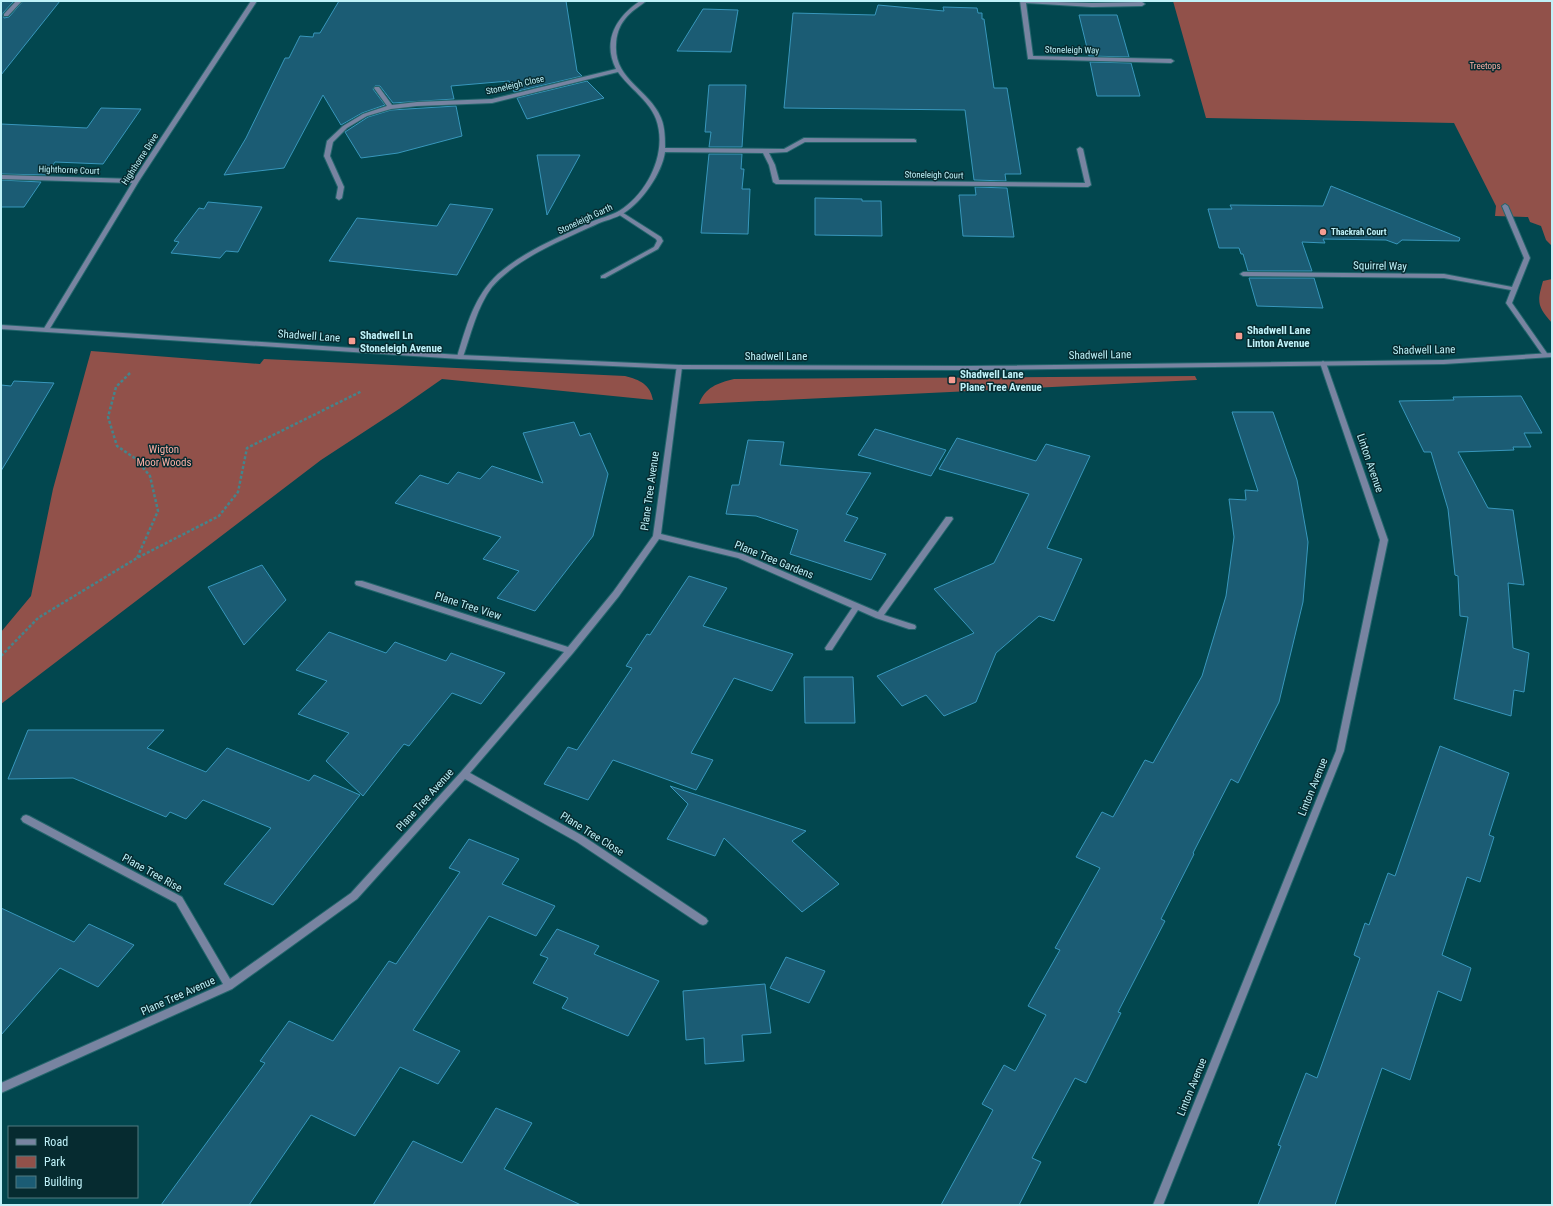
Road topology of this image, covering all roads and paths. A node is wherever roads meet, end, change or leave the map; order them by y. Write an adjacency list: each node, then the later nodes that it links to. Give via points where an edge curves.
1 (18, 1): 6 (street)
2 (254, 1): 16 (street, Highthorne Drive)
3 (643, 1): 8 (street, via 625,14 614,38 614,56)
4 (1023, 1): 5 (street, via 1092,5); 7 (street, Stoneleigh Way, via 1030,58)
5 (1140, 3)
6 (6, 15)
7 (1172, 61)
8 (619, 70): 10 (street, Stoneleigh Close, via 492,101); 13 (street, via 649,102 659,118)
9 (377, 88): 10 (street)
10 (390, 107): 17 (street, Stoneleigh Close, via 365,115 345,127 330,141 327,156 341,187)
11 (914, 141): 14 (street, via 804,140 785,151)
12 (1080, 149): 14 (street, Stoneleigh Court, via 1088,185 776,182)
13 (664, 150): 14 (street); 19 (street, Stoneleigh Garth, via 645,190)
14 (765, 150)
15 (1, 177): 16 (street, Highthorne Court)
16 (136, 181): 24 (street, Highthorne Drive)
17 (339, 198)
18 (1504, 206): 22 (street, via 1527,258)
19 (620, 213): 21 (street, via 660,241 656,248); 26 (street, Stoneleigh Garth, via 556,242 503,272 489,286 470,324)
20 (1243, 274): 22 (street, Squirrel Way, via 1444,276)
21 (603, 277)
22 (1515, 289): 25 (street, via 1509,303)
23 (1, 327): 24 (street, Shadwell Lane)
24 (46, 330): 26 (street, Shadwell Lane)
25 (1549, 355): 27 (street, Shadwell Lane, via 1444,362)
26 (460, 357): 28 (street, Shadwell Lane)
27 (1323, 363): 28 (street, Shadwell Lane, via 969,368); 46 (street, Linton Avenue, via 1384,540 1340,751)
28 (679, 367): 32 (street, Plane Tree Avenue)
29 (130, 373): 33 (path, via 116,387 108,417 117,446 136,459 150,476 158,511)
30 (362, 391): 33 (path, via 247,448 238,492 219,516)
31 (949, 519): 36 (street)
32 (657, 536): 35 (street, Plane Tree Gardens, via 740,556); 39 (street, Plane Tree Avenue, via 616,594)
33 (137, 558): 40 (path, via 38,618)
34 (359, 582): 39 (street, Plane Tree View)
35 (857, 606): 36 (street, Plane Tree Gardens); 38 (street)
36 (879, 616): 37 (street, Plane Tree Gardens)
37 (912, 627)
38 (829, 648)
39 (570, 651): 41 (street, Plane Tree Avenue)
40 (1, 656)
41 (464, 774): 43 (street, Plane Tree Close, via 580,839); 44 (street, Plane Tree Avenue, via 354,896)
42 (26, 819): 44 (street, Plane Tree Rise, via 179,900)
43 (703, 921)
44 (229, 986): 45 (street, Plane Tree Avenue)
45 (1, 1088)
46 (1158, 1205)

